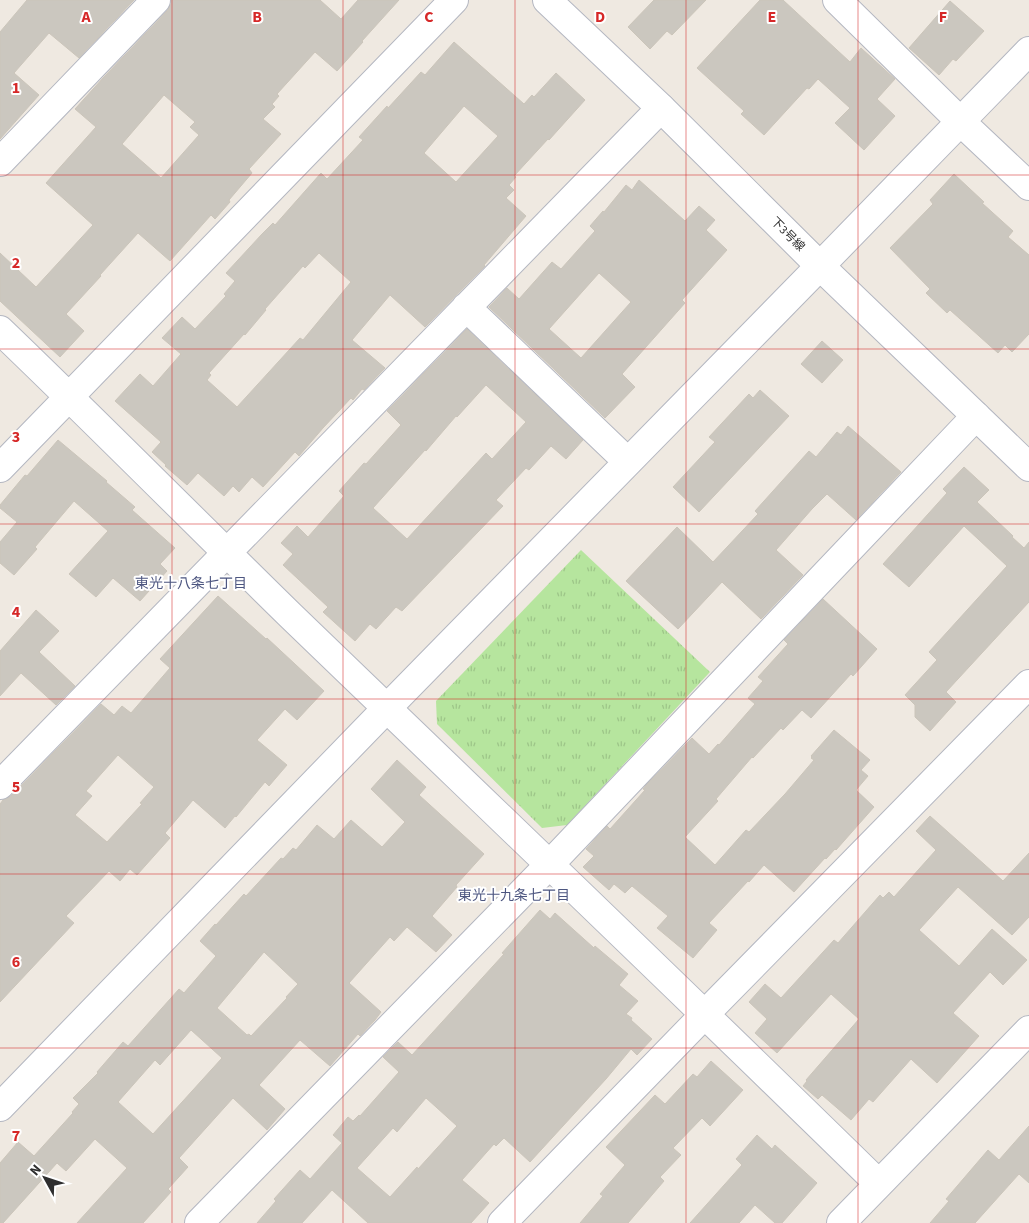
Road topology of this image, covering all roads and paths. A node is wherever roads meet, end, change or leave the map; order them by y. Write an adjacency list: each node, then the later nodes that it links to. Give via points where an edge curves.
1 (156, 0): 8 (street)
2 (454, 0): 13 (street)
3 (547, 0): 6 (street, 下3号線)
4 (837, 0): 7 (street)
5 (1029, 51): 7 (street)
6 (661, 108): 10 (street, 下3号線); 11 (street)
7 (961, 122): 9 (street); 10 (street)
8 (0, 162)
9 (1029, 186)
10 (820, 266): 14 (street, 下3号線); 15 (street)
11 (466, 307): 15 (street); 18 (street)
12 (0, 330): 13 (street)
13 (69, 396): 17 (street); 18 (street)
14 (976, 416): 16 (street, 下3号線); 22 (street)
15 (628, 462): 20 (street)
16 (1029, 467)
17 (0, 468)
18 (226, 552): 20 (street); 21 (street)
19 (1029, 684): 23 (street)
20 (387, 708): 22 (street); 25 (street)
21 (0, 785)
22 (550, 864): 23 (street); 27 (street)
23 (705, 1014): 26 (street); 28 (street)
24 (1029, 1030): 26 (street)
25 (0, 1107)
26 (879, 1184): 29 (street)
27 (199, 1223)
28 (502, 1223)
29 (842, 1223)

